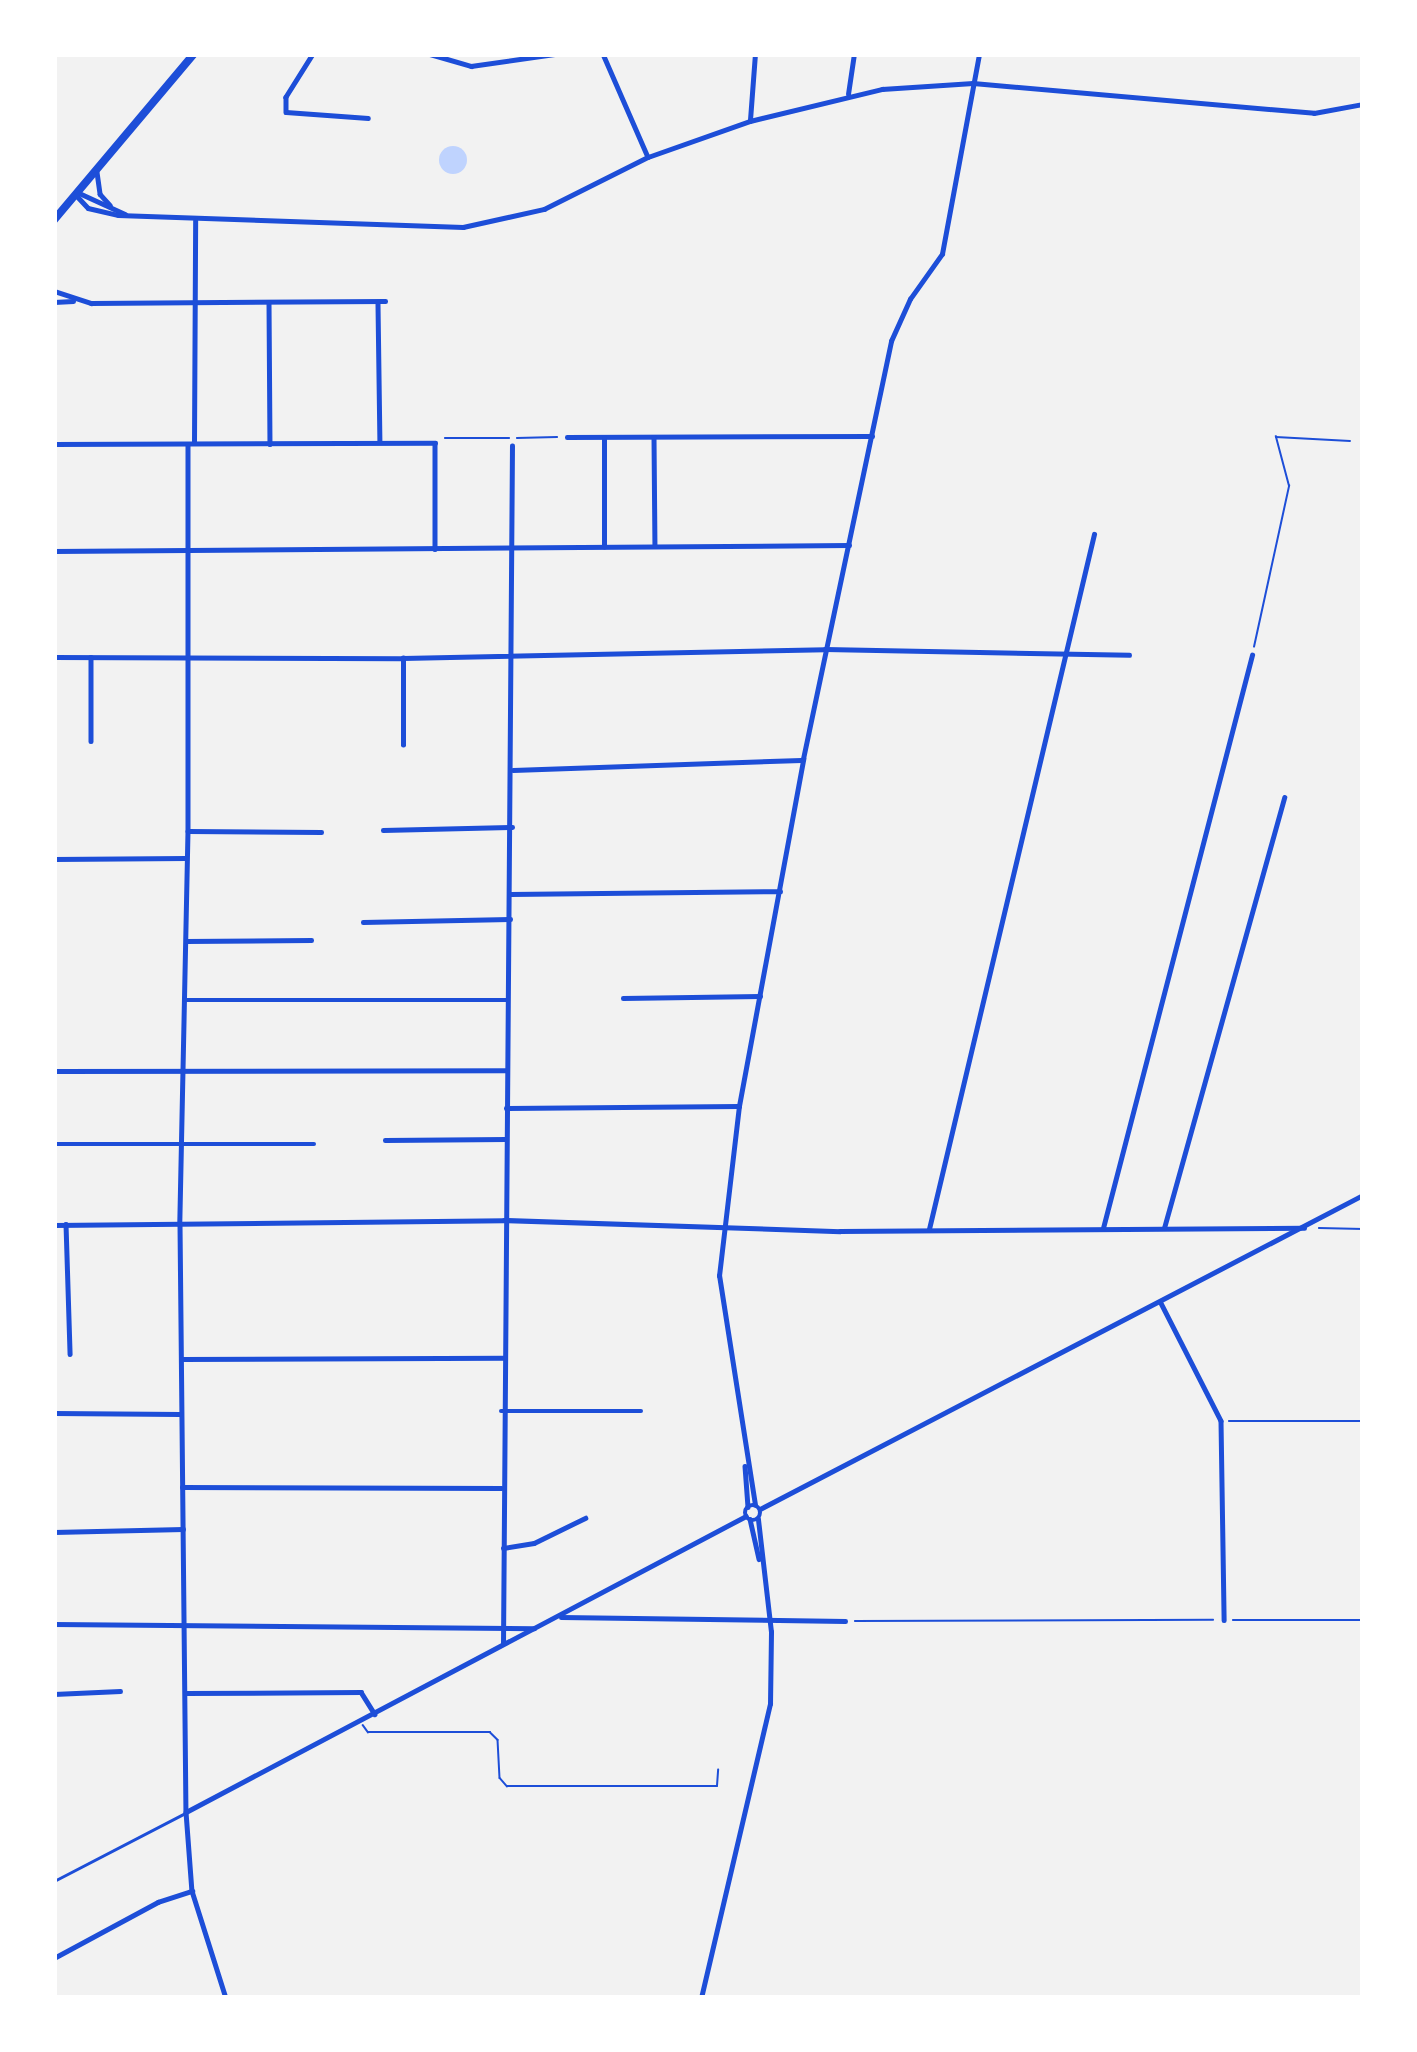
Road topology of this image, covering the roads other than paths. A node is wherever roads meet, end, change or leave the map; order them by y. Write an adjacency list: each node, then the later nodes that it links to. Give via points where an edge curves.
1 (194, 54): 15 (main road)
2 (313, 54): 12 (street, via 286,97 286,112)
3 (430, 54): 4 (street, via 471,66)
4 (554, 54)
5 (603, 54): 14 (street)
6 (755, 54): 13 (street)
7 (854, 54): 10 (street)
8 (979, 54): 9 (street)
9 (973, 83): 10 (street); 11 (street, via 1314,113); 28 (street, via 942,254 901,316)
10 (848, 94): 13 (street)
11 (1363, 104)
12 (368, 118)
13 (750, 122): 14 (street)
14 (648, 158): 22 (street, via 544,209 472,226)
15 (97, 170): 16 (main road); 19 (street, via 100,194)
16 (76, 194): 17 (main road); 18 (street); 19 (street)
17 (65, 207): 18 (street); 21 (main road)
18 (88, 208): 20 (street)
19 (114, 209): 20 (street)
20 (130, 216): 22 (street)
21 (54, 220)
22 (195, 221): 27 (street)
23 (54, 291): 24 (street)
24 (79, 300): 25 (street); 27 (street)
25 (54, 302)
26 (269, 302): 27 (street); 32 (street, via 382,302); 35 (street)
27 (194, 303): 34 (street)
28 (872, 436): 31 (street); 38 (street)
29 (567, 437): 30 (street)
30 (604, 437): 31 (street); 40 (street)
31 (654, 437): 39 (street)
32 (380, 442): 35 (street); 41 (street, via 435,443)
33 (54, 444): 34 (street)
34 (191, 444): 35 (street); 44 (street)
35 (270, 444)
36 (512, 446): 42 (street)
37 (1094, 534): 46 (street)
38 (849, 544): 39 (street); 45 (street)
39 (655, 546): 40 (street)
40 (604, 547): 42 (street)
41 (435, 549): 42 (street); 44 (street)
42 (512, 549): 49 (street)
43 (54, 551): 44 (street)
44 (187, 552): 52 (street)
45 (825, 649): 46 (street); 49 (street); 56 (street)
46 (1069, 654): 47 (street); 94 (street)
47 (1129, 655)
48 (1252, 655): 91 (street)
49 (514, 656): 53 (street); 57 (street)
50 (54, 657): 51 (street)
51 (91, 657): 52 (street); 54 (street)
52 (189, 657): 53 (street); 61 (street)
53 (403, 658): 55 (street)
54 (91, 741)
55 (403, 745)
56 (803, 760): 57 (street); 65 (street)
57 (513, 770): 59 (street)
58 (1284, 797): 92 (street)
59 (512, 827): 60 (street); 66 (street)
60 (383, 830)
61 (188, 831): 62 (street); 63 (street)
62 (321, 832)
63 (188, 858): 64 (street); 70 (street)
64 (54, 859)
65 (780, 891): 66 (street); 71 (street)
66 (510, 894): 67 (street)
67 (510, 920): 68 (street); 74 (street)
68 (363, 922)
69 (311, 940): 70 (street)
70 (186, 941): 73 (street)
71 (760, 996): 72 (street); 78 (street)
72 (623, 998)
73 (185, 1000): 74 (street); 77 (street)
74 (508, 1000): 75 (street)
75 (507, 1070): 77 (street); 79 (street)
76 (57, 1071): 77 (street)
77 (183, 1073): 83 (street)
78 (739, 1106): 79 (street); 87 (street)
79 (506, 1108): 80 (street)
80 (506, 1139): 81 (street); 86 (street)
81 (385, 1141)
82 (54, 1144): 83 (street)
83 (182, 1144): 84 (street); 88 (street)
84 (314, 1144)
85 (1363, 1195): 93 (street)
86 (504, 1220): 87 (street); 88 (street); 97 (street)
87 (721, 1223): 94 (street); 105 (street, via 720,1296)
88 (180, 1224): 90 (street); 98 (street)
89 (54, 1225): 90 (street)
90 (66, 1225): 96 (street)
91 (1103, 1228): 92 (street); 94 (street)
92 (1164, 1228): 93 (street)
93 (1304, 1228): 95 (street)
94 (929, 1229)
95 (1161, 1303): 105 (street); 113 (street, via 1221,1421)
96 (70, 1354)
97 (504, 1358): 98 (street); 99 (street)
98 (182, 1359): 102 (street)
99 (501, 1411): 100 (street); 104 (street)
100 (641, 1411)
101 (54, 1413): 102 (street)
102 (182, 1414): 103 (street)
103 (182, 1487): 104 (street); 108 (street)
104 (502, 1488): 110 (street)
105 (754, 1507): 107 (street); 107 (street)
106 (585, 1518): 110 (street, via 534,1543)
107 (751, 1518): 111 (street); 112 (street)
108 (183, 1529): 109 (street); 115 (street)
109 (54, 1532)
110 (502, 1547): 117 (street)
111 (555, 1617): 112 (street); 118 (street)
112 (770, 1618): 114 (street); 131 (street, via 765,1734)
113 (1224, 1619)
114 (845, 1622)
115 (184, 1623): 116 (street); 117 (street); 121 (street)
116 (54, 1624)
117 (502, 1624): 118 (street); 119 (street)
118 (534, 1628): 119 (street)
119 (503, 1645): 123 (street)
120 (120, 1690): 122 (street)
121 (185, 1693): 123 (street, via 361,1692); 126 (street)
122 (54, 1694)
123 (375, 1714): 124 (street)
124 (362, 1722): 125 (lane, via 368,1732 490,1732 507,1786 717,1786); 126 (street)
125 (718, 1770)
126 (186, 1812): 127 (street); 128 (street)
127 (54, 1882)
128 (193, 1891): 129 (street); 130 (street)
129 (54, 1958)
130 (226, 1998)
131 (701, 1998)

